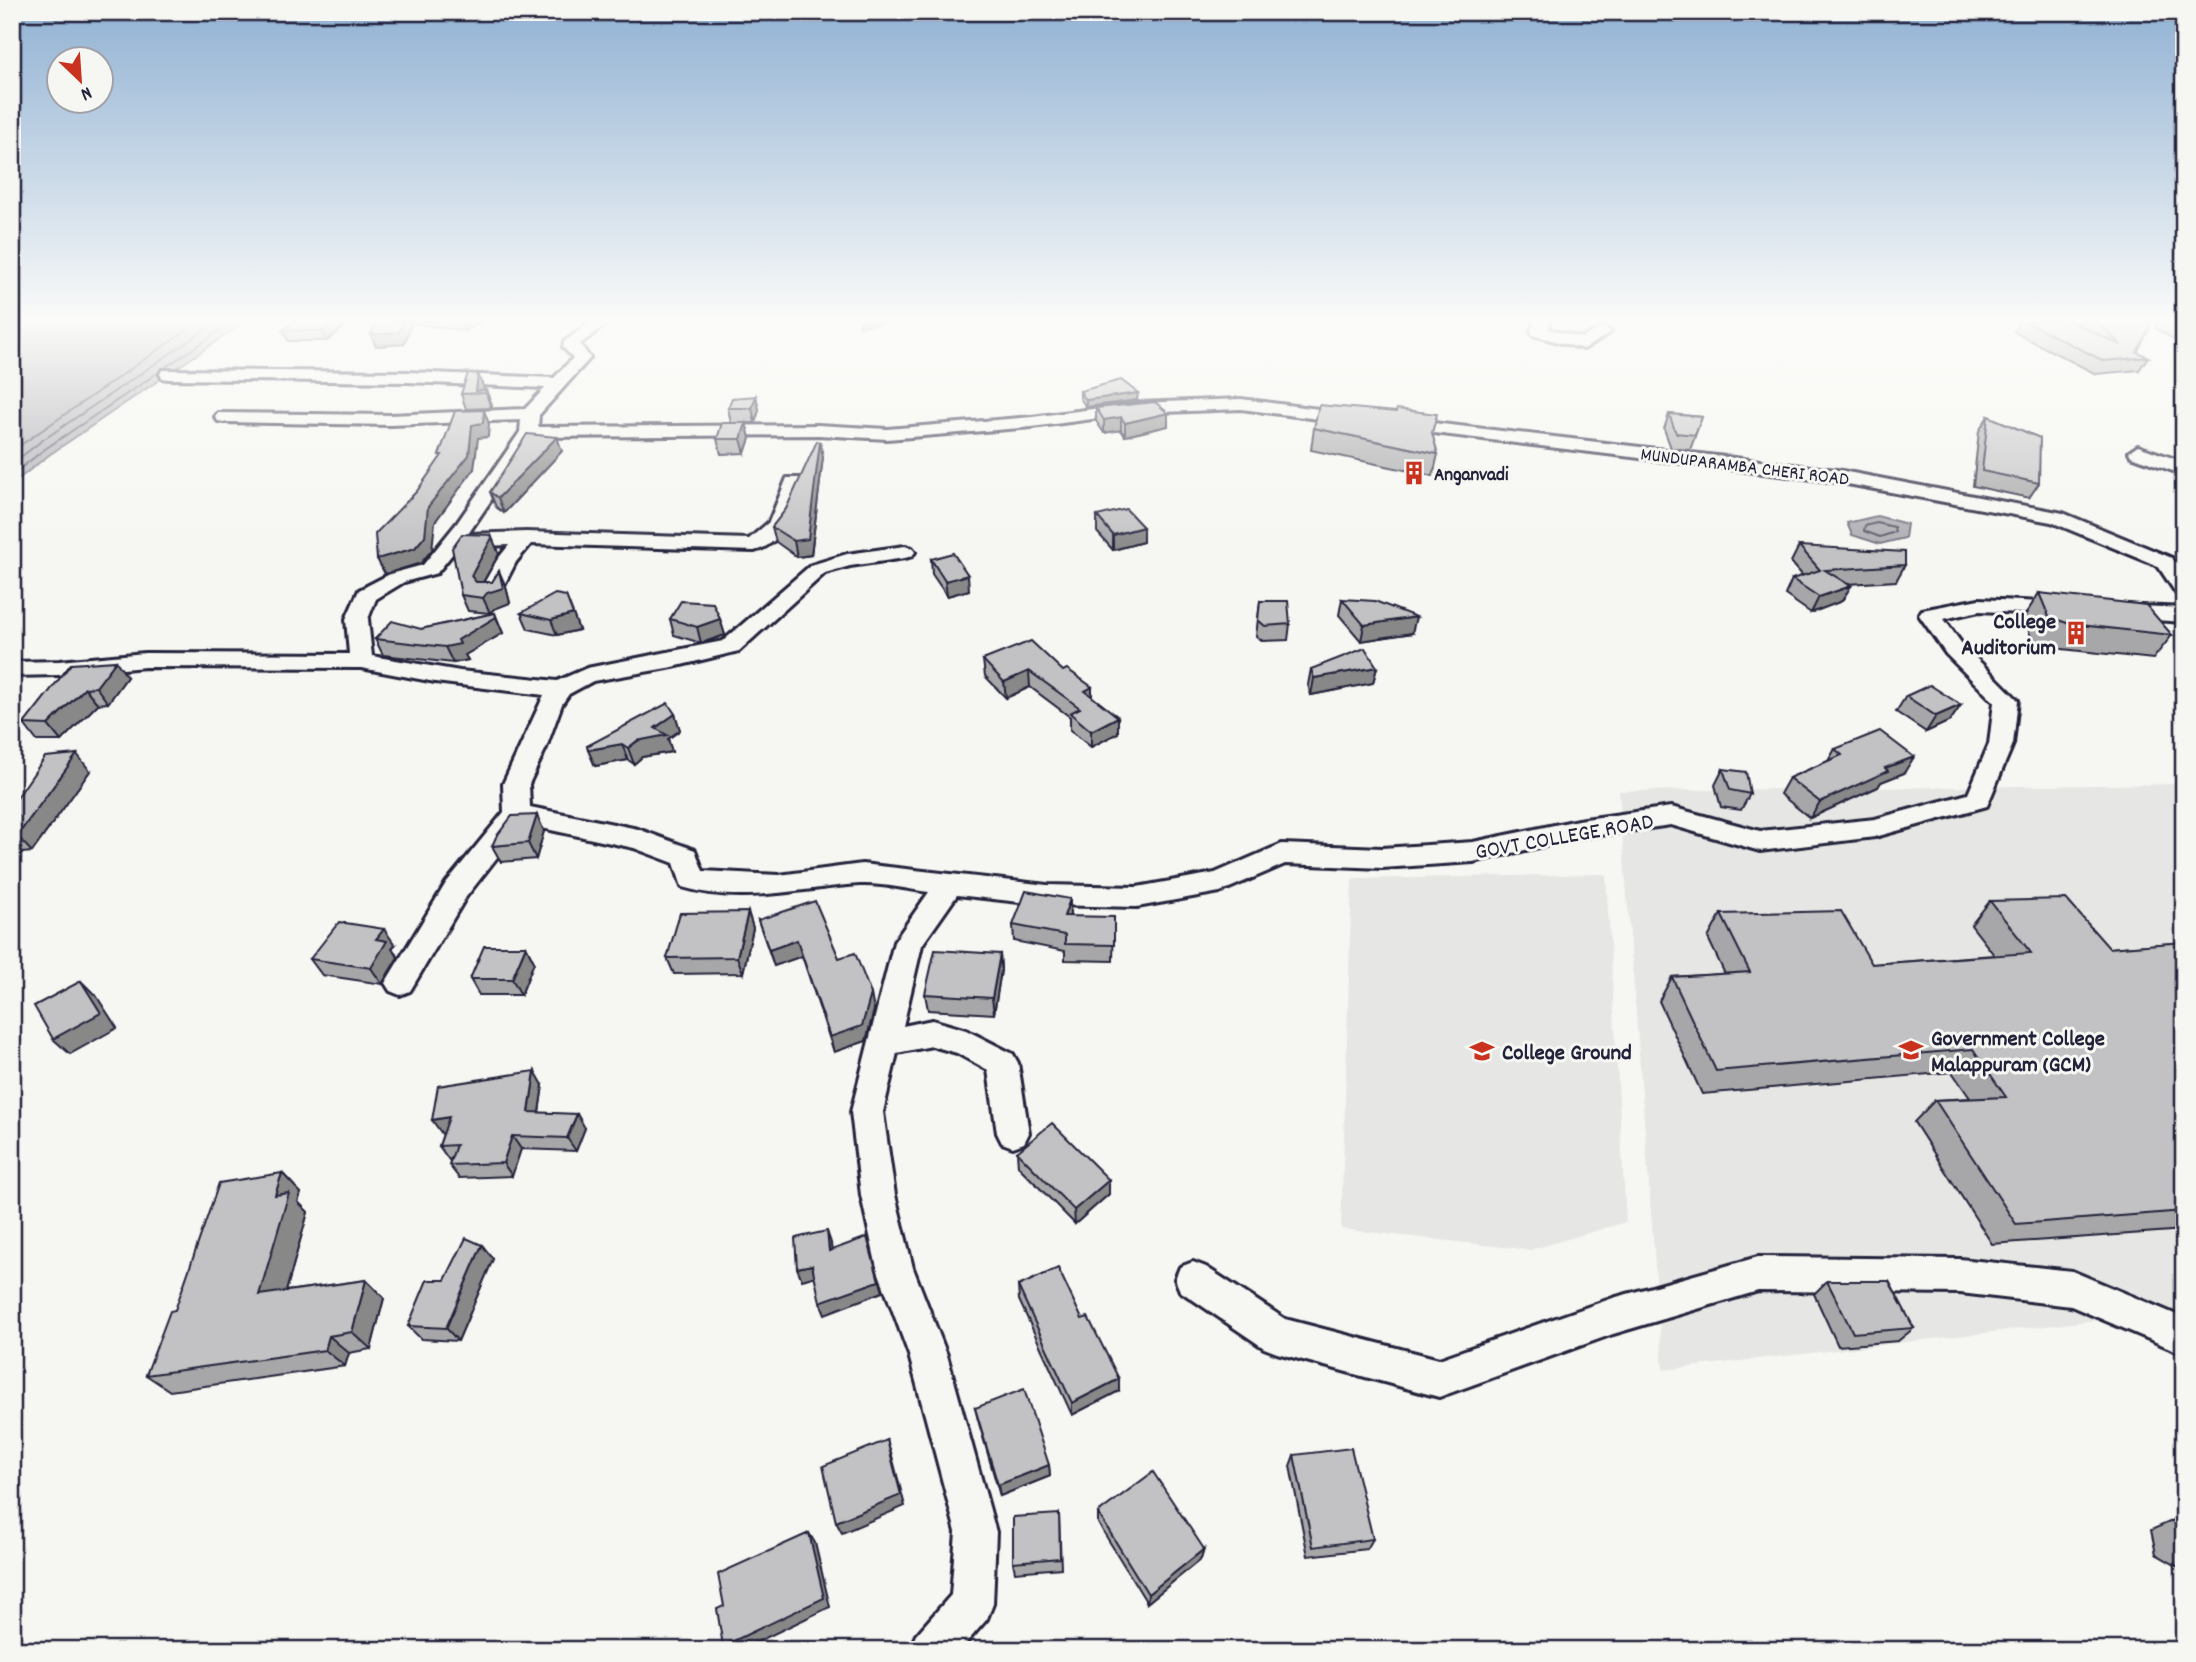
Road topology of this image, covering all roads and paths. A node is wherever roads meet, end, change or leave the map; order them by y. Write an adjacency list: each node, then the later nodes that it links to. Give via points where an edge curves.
1 (546, 399): 3 (street)
2 (224, 417): 3 (street, MUNDUPARAMBA CHERI ROAD)
3 (530, 423): 8 (street); 10 (street, MUNDUPARAMBA CHERI ROAD, via 887,434 1138,408 1241,404 1837,476 2056,517 2165,562)
4 (2138, 452): 5 (street)
5 (2184, 469)
6 (793, 482): 7 (street, via 778,525 754,545)
7 (526, 538): 8 (street); 11 (street)
8 (452, 541): 13 (street, via 430,569 397,578 367,596 357,619)
9 (905, 552): 15 (street, via 818,569 731,646 587,675)
10 (2184, 588)
11 (491, 590)
12 (2184, 615): 17 (street, GOVT COLLEGE ROAD, via 1979,606 1930,615 1954,649 2006,700 2001,744 1978,800 1875,828 1760,841 1671,816 1578,829 1473,852 1382,858 1282,853 1220,882 1137,897)
13 (361, 661): 14 (street, via 145,660); 15 (street, via 491,683)
14 (12, 669)
15 (561, 689): 16 (street, via 516,784)
16 (517, 814): 17 (street, via 638,839 686,858 692,880 779,885 862,874); 18 (street, via 456,890)
17 (949, 886): 19 (street, via 908,942)
18 (400, 983)
19 (884, 1042): 20 (street, via 932,1033 1002,1063); 23 (street, via 867,1112 878,1195 895,1268 928,1355 976,1532 972,1604)
20 (1013, 1133)
21 (1193, 1279): 22 (street, via 1277,1335 1439,1378 1613,1316 1758,1273 1960,1276 2073,1289)
22 (2184, 1336)
23 (931, 1650)

